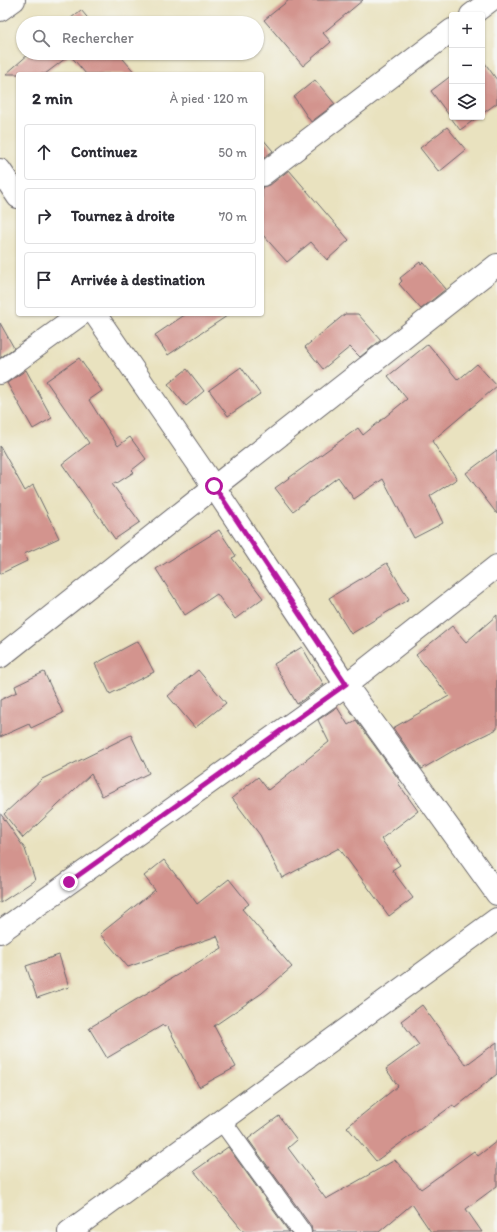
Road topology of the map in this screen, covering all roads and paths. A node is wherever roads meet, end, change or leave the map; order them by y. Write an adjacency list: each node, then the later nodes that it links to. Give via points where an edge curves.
1 (14, 0): 3 (street)
2 (490, 0): 4 (street)
3 (0, 10)
4 (475, 12)
5 (449, 32): 7 (street)
6 (0, 170): 8 (street)
7 (264, 174)
8 (16, 194)
9 (497, 265): 13 (street)
10 (78, 316): 12 (street)
11 (96, 316): 13 (street)
12 (0, 373)
13 (214, 486): 15 (street); 16 (street)
14 (497, 566): 16 (street)
15 (0, 657)
16 (346, 684): 17 (street); 19 (street)
17 (497, 894)
18 (497, 919): 20 (street)
19 (0, 932)
20 (222, 1121): 21 (street); 22 (lane)
21 (69, 1232)
22 (302, 1232)

